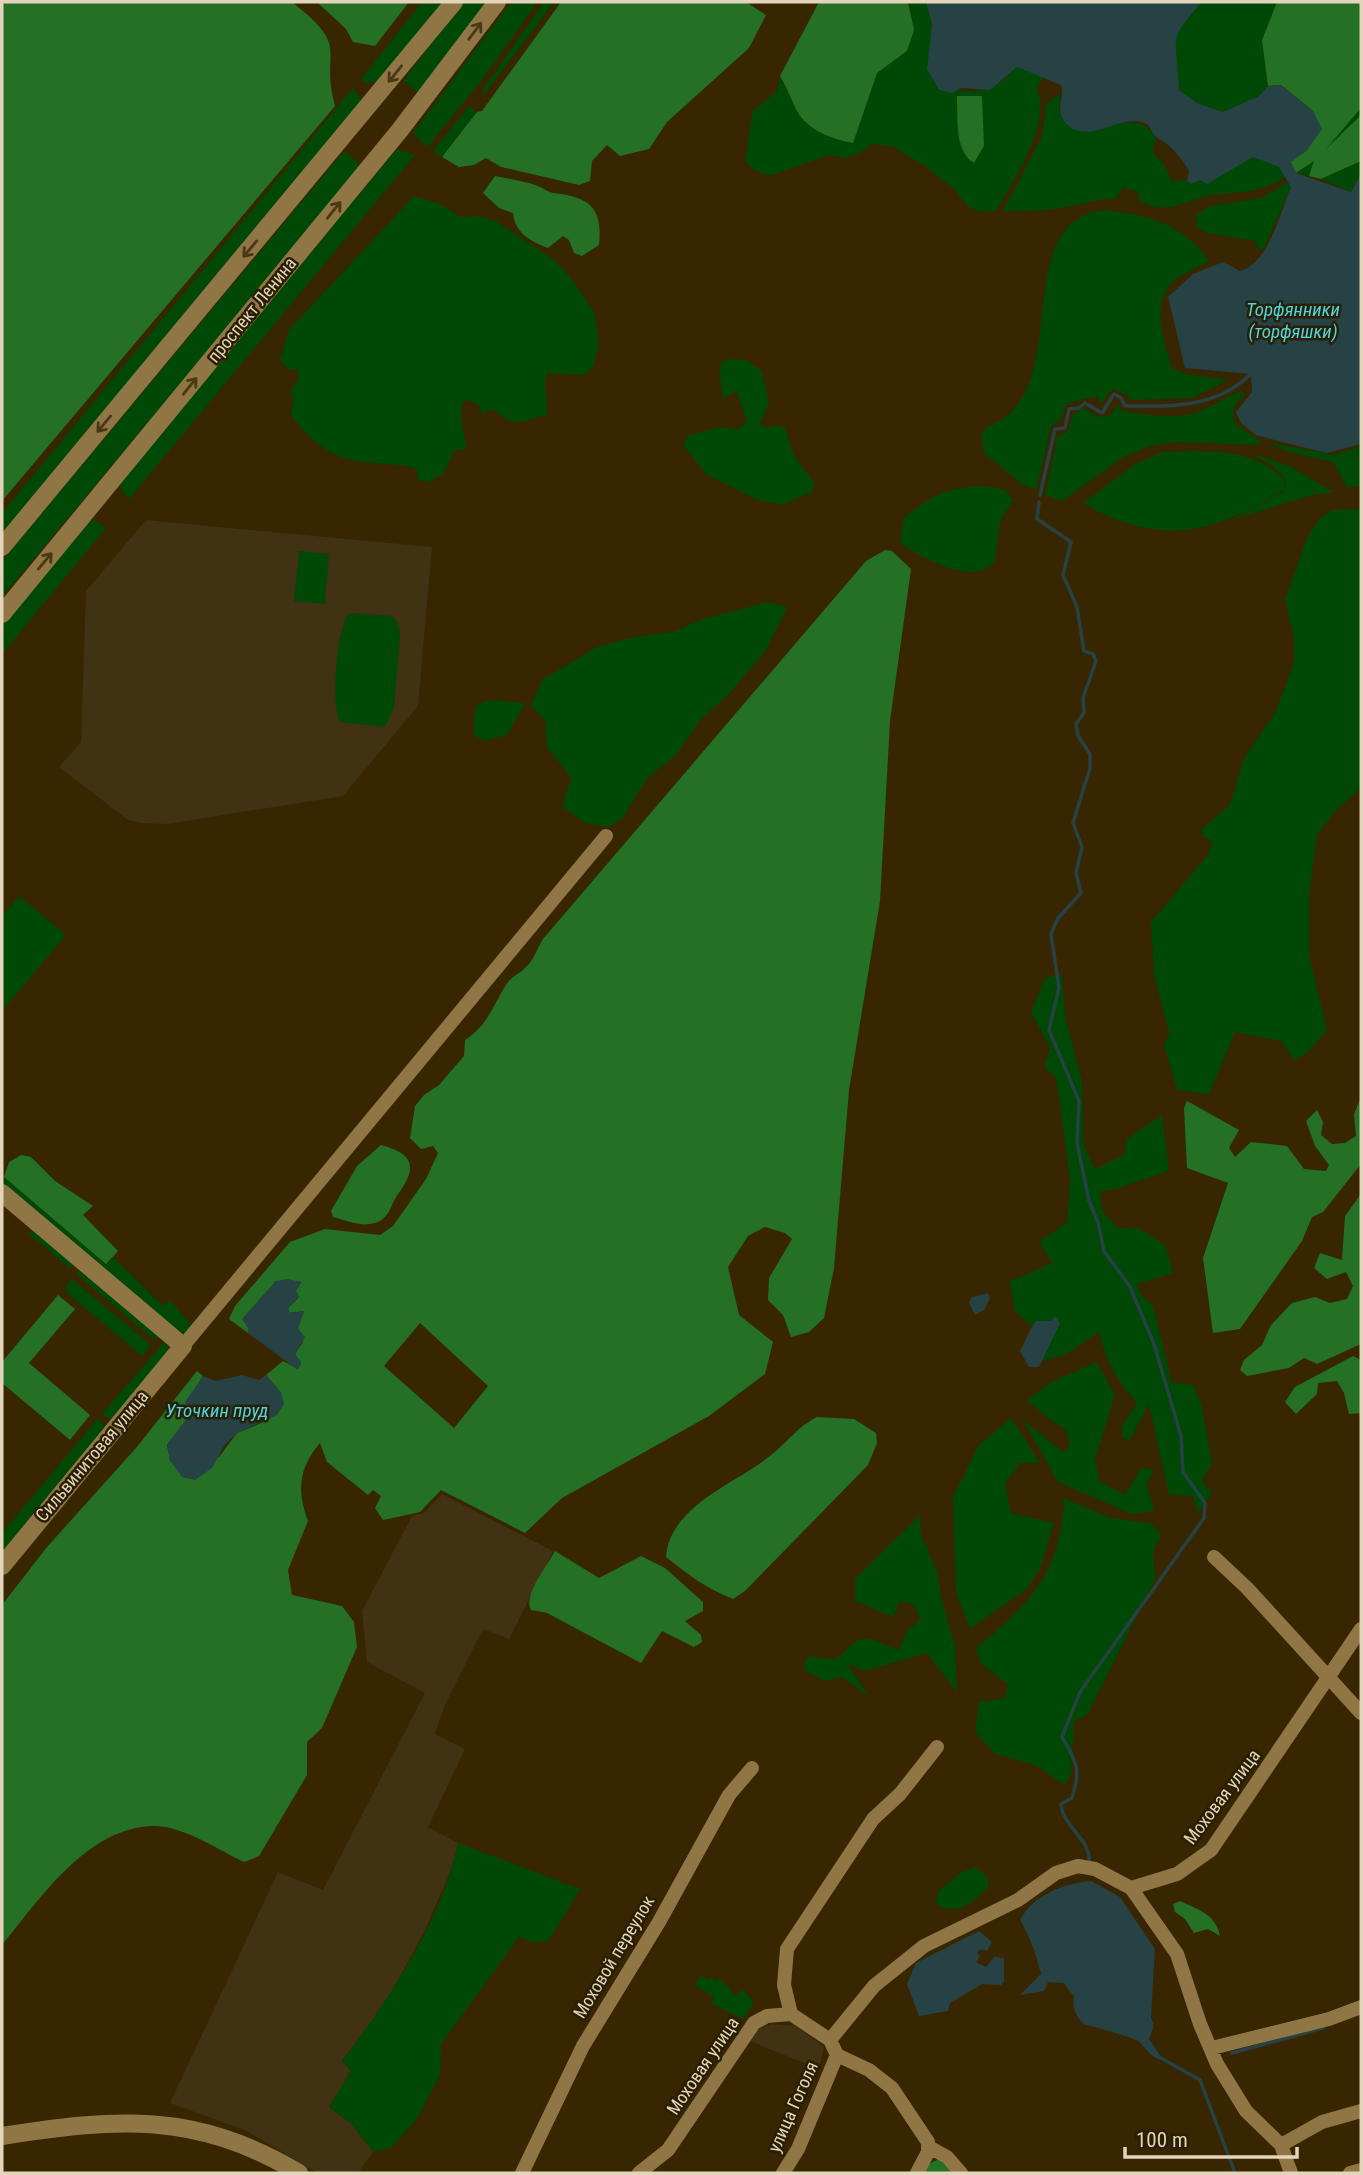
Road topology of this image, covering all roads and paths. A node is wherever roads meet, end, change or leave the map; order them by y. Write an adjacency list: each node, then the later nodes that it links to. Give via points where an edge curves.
1 (454, 2): 3 (street, one-way to 3)
2 (497, 2): 4 (street, проспект Ленина, one-way to 2, via 397,134)
3 (2, 547)
4 (2, 614)
5 (606, 836): 7 (street)
6 (2, 1193): 7 (street)
7 (183, 1346): 9 (street, Сильвинитовая улица)
8 (1214, 1557): 11 (street)
9 (2, 1566)
10 (1361, 1629): 11 (street, Моховая улица)
11 (1330, 1676): 12 (street); 15 (street, Моховая улица, via 1211,1850 1177,1874)
12 (1361, 1713)
13 (937, 1747): 17 (street, via 900,1794 873,1819 788,1949 784,1985)
14 (752, 1768): 27 (street, Моховой переулок, via 729,1795 583,2046)
15 (1131, 1888): 18 (street, via 1095,1869 1079,1866 1056,1873 1018,1900 900,1962); 19 (street, via 1177,1954)
16 (1361, 2007): 19 (street)
17 (791, 2014): 18 (street); 28 (street, Моховая улица, via 767,2016 754,2023 668,2150)
18 (830, 2040): 20 (street)
19 (1212, 2048): 23 (street, via 1246,2112)
20 (838, 2055): 24 (street, via 892,2088); 29 (street, улица Гоголя, via 798,2150)
21 (1361, 2111): 23 (street, via 1322,2122)
22 (2, 2136): 26 (street, via 102,2123 187,2126 243,2144)
23 (1280, 2145): 32 (street)
24 (929, 2147): 30 (street); 31 (street, via 947,2157)
25 (1361, 2170): 33 (street)
26 (299, 2173)
27 (522, 2173)
28 (639, 2173)
29 (783, 2173)
30 (917, 2173)
31 (961, 2173)
32 (1291, 2173)
33 (1350, 2173)

